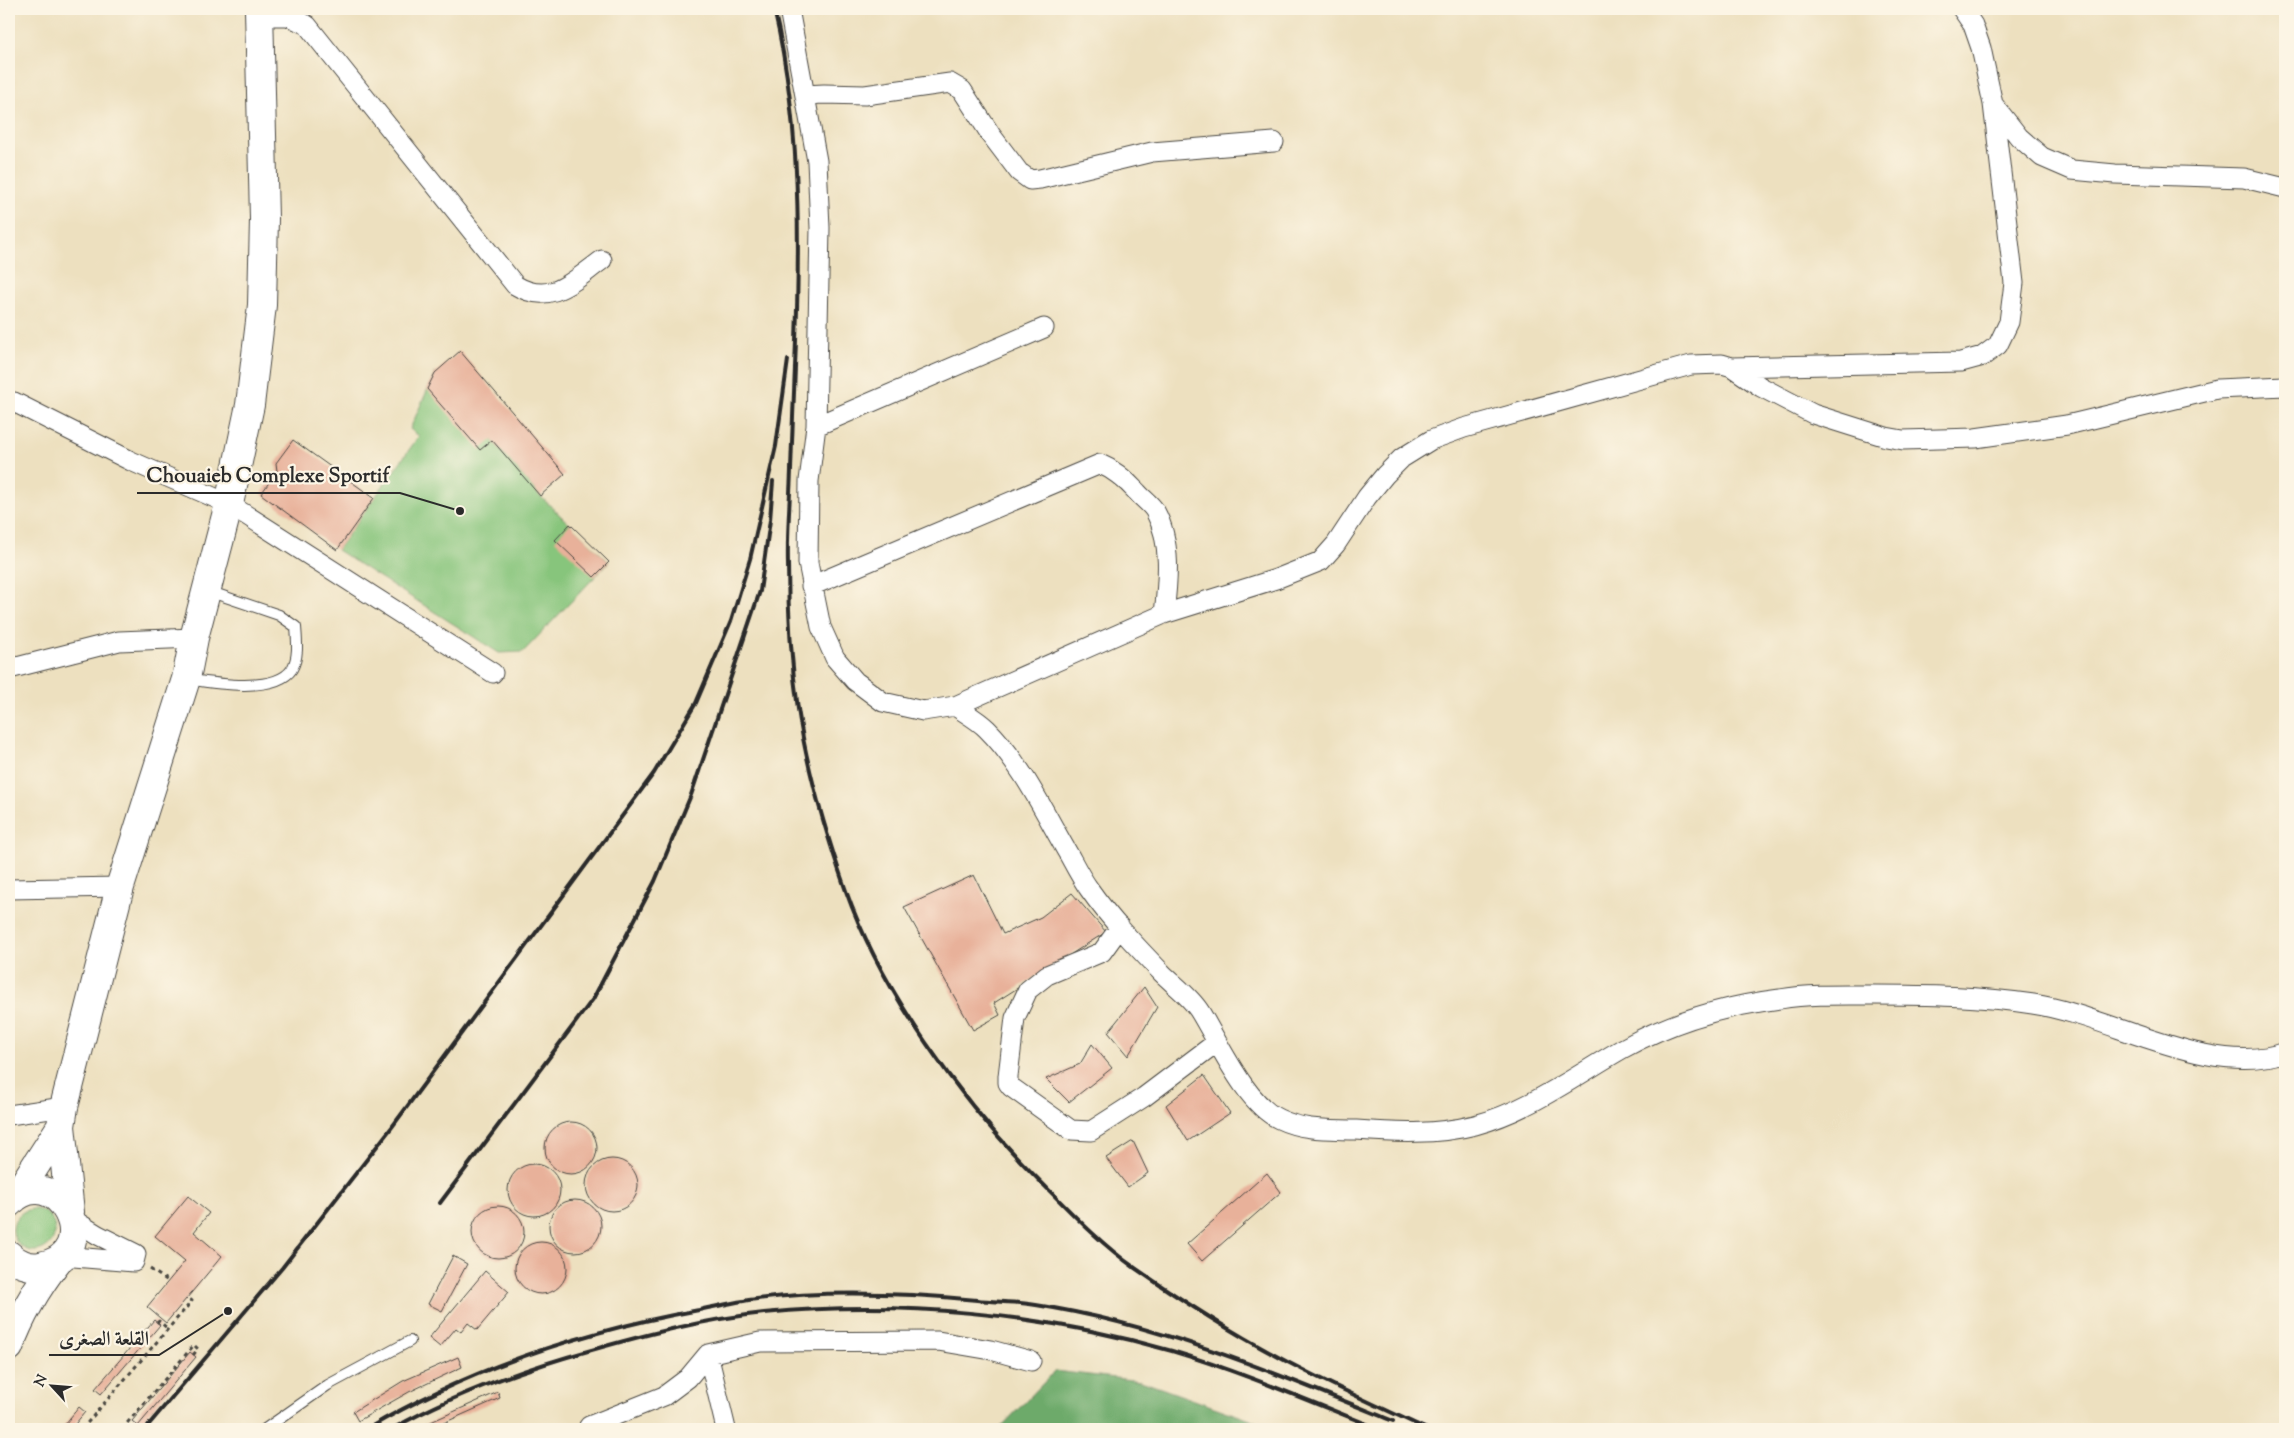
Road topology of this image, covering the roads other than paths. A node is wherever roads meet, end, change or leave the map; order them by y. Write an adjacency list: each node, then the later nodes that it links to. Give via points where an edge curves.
1 (789, 9): 4 (street)
2 (1962, 9): 5 (street, via 1981,48)
3 (259, 12): 8 (street, via 288,16 307,25 515,285 539,295 552,293); 14 (main road, via 264,219 262,305 250,404)
4 (805, 95): 6 (street, via 865,96 950,83 962,90 991,135 1019,172 1030,180 1152,152); 13 (street, via 817,161 820,228)
5 (1993, 104): 7 (street, via 2019,137 2042,157 2072,170 2244,178); 10 (street, via 2014,283 2009,322 1998,345 1984,356 1961,362)
6 (1274, 142)
7 (2285, 188)
8 (602, 260)
9 (1044, 328): 13 (street)
10 (1732, 367): 11 (street, via 1761,387 1813,414 1886,437 1920,440 1975,438 2067,425 2218,389); 17 (street, via 1722,364 1691,365 1431,440 1402,458 1385,475 1321,561 1276,579)
11 (2285, 386)
12 (9, 401): 14 (street)
13 (816, 426): 15 (street, via 809,481 808,563)
14 (229, 504): 16 (main road); 20 (street)
15 (811, 586): 17 (street, via 1100,464 1127,481 1155,510 1165,539 1168,576); 22 (street, via 820,628 835,658 855,681 883,702 923,711)
16 (206, 590): 18 (main road); 21 (lane, via 278,615 296,628 298,648 291,670 273,683 236,685)
17 (1164, 614): 22 (street)
18 (194, 638): 19 (street, via 119,641); 21 (main road)
19 (9, 669)
20 (493, 673)
21 (186, 679): 23 (main road)
22 (955, 706): 25 (street, via 985,726 1014,761 1087,887)
23 (120, 887): 24 (street); 29 (main road)
24 (9, 889)
25 (1120, 927): 26 (street, via 1198,1008); 26 (street, via 1102,952 1047,975 1028,990 1016,1018 1008,1084 1071,1130 1091,1131 1144,1097)
26 (1217, 1042): 27 (street, via 1250,1094 1275,1118 1304,1129 1400,1133 1471,1126 1494,1119 1576,1077 1625,1047 1673,1025 1752,1003 1786,998 1924,994 2034,1004 2079,1014 2152,1040 2211,1056 2268,1058)
27 (2285, 1052)
28 (9, 1115): 29 (street)
29 (63, 1117): 30 (main road); 31 (main road)
30 (11, 1201): 31 (main road, via 25,1193 51,1194 62,1201)
31 (71, 1215): 33 (main road, via 73,1237); 33 (street, via 98,1235 136,1254 134,1262)
32 (9, 1255): 33 (main road, via 24,1265 36,1267 49,1265)
33 (61, 1257): 35 (main road, via 36,1289)
34 (410, 1341): 39 (lane, via 328,1385)
35 (9, 1346)
36 (708, 1354): 37 (street, via 760,1342 938,1341); 38 (street, via 688,1378 664,1396); 40 (street)
37 (1031, 1361)
38 (586, 1428)
39 (265, 1429)
40 (726, 1429)

